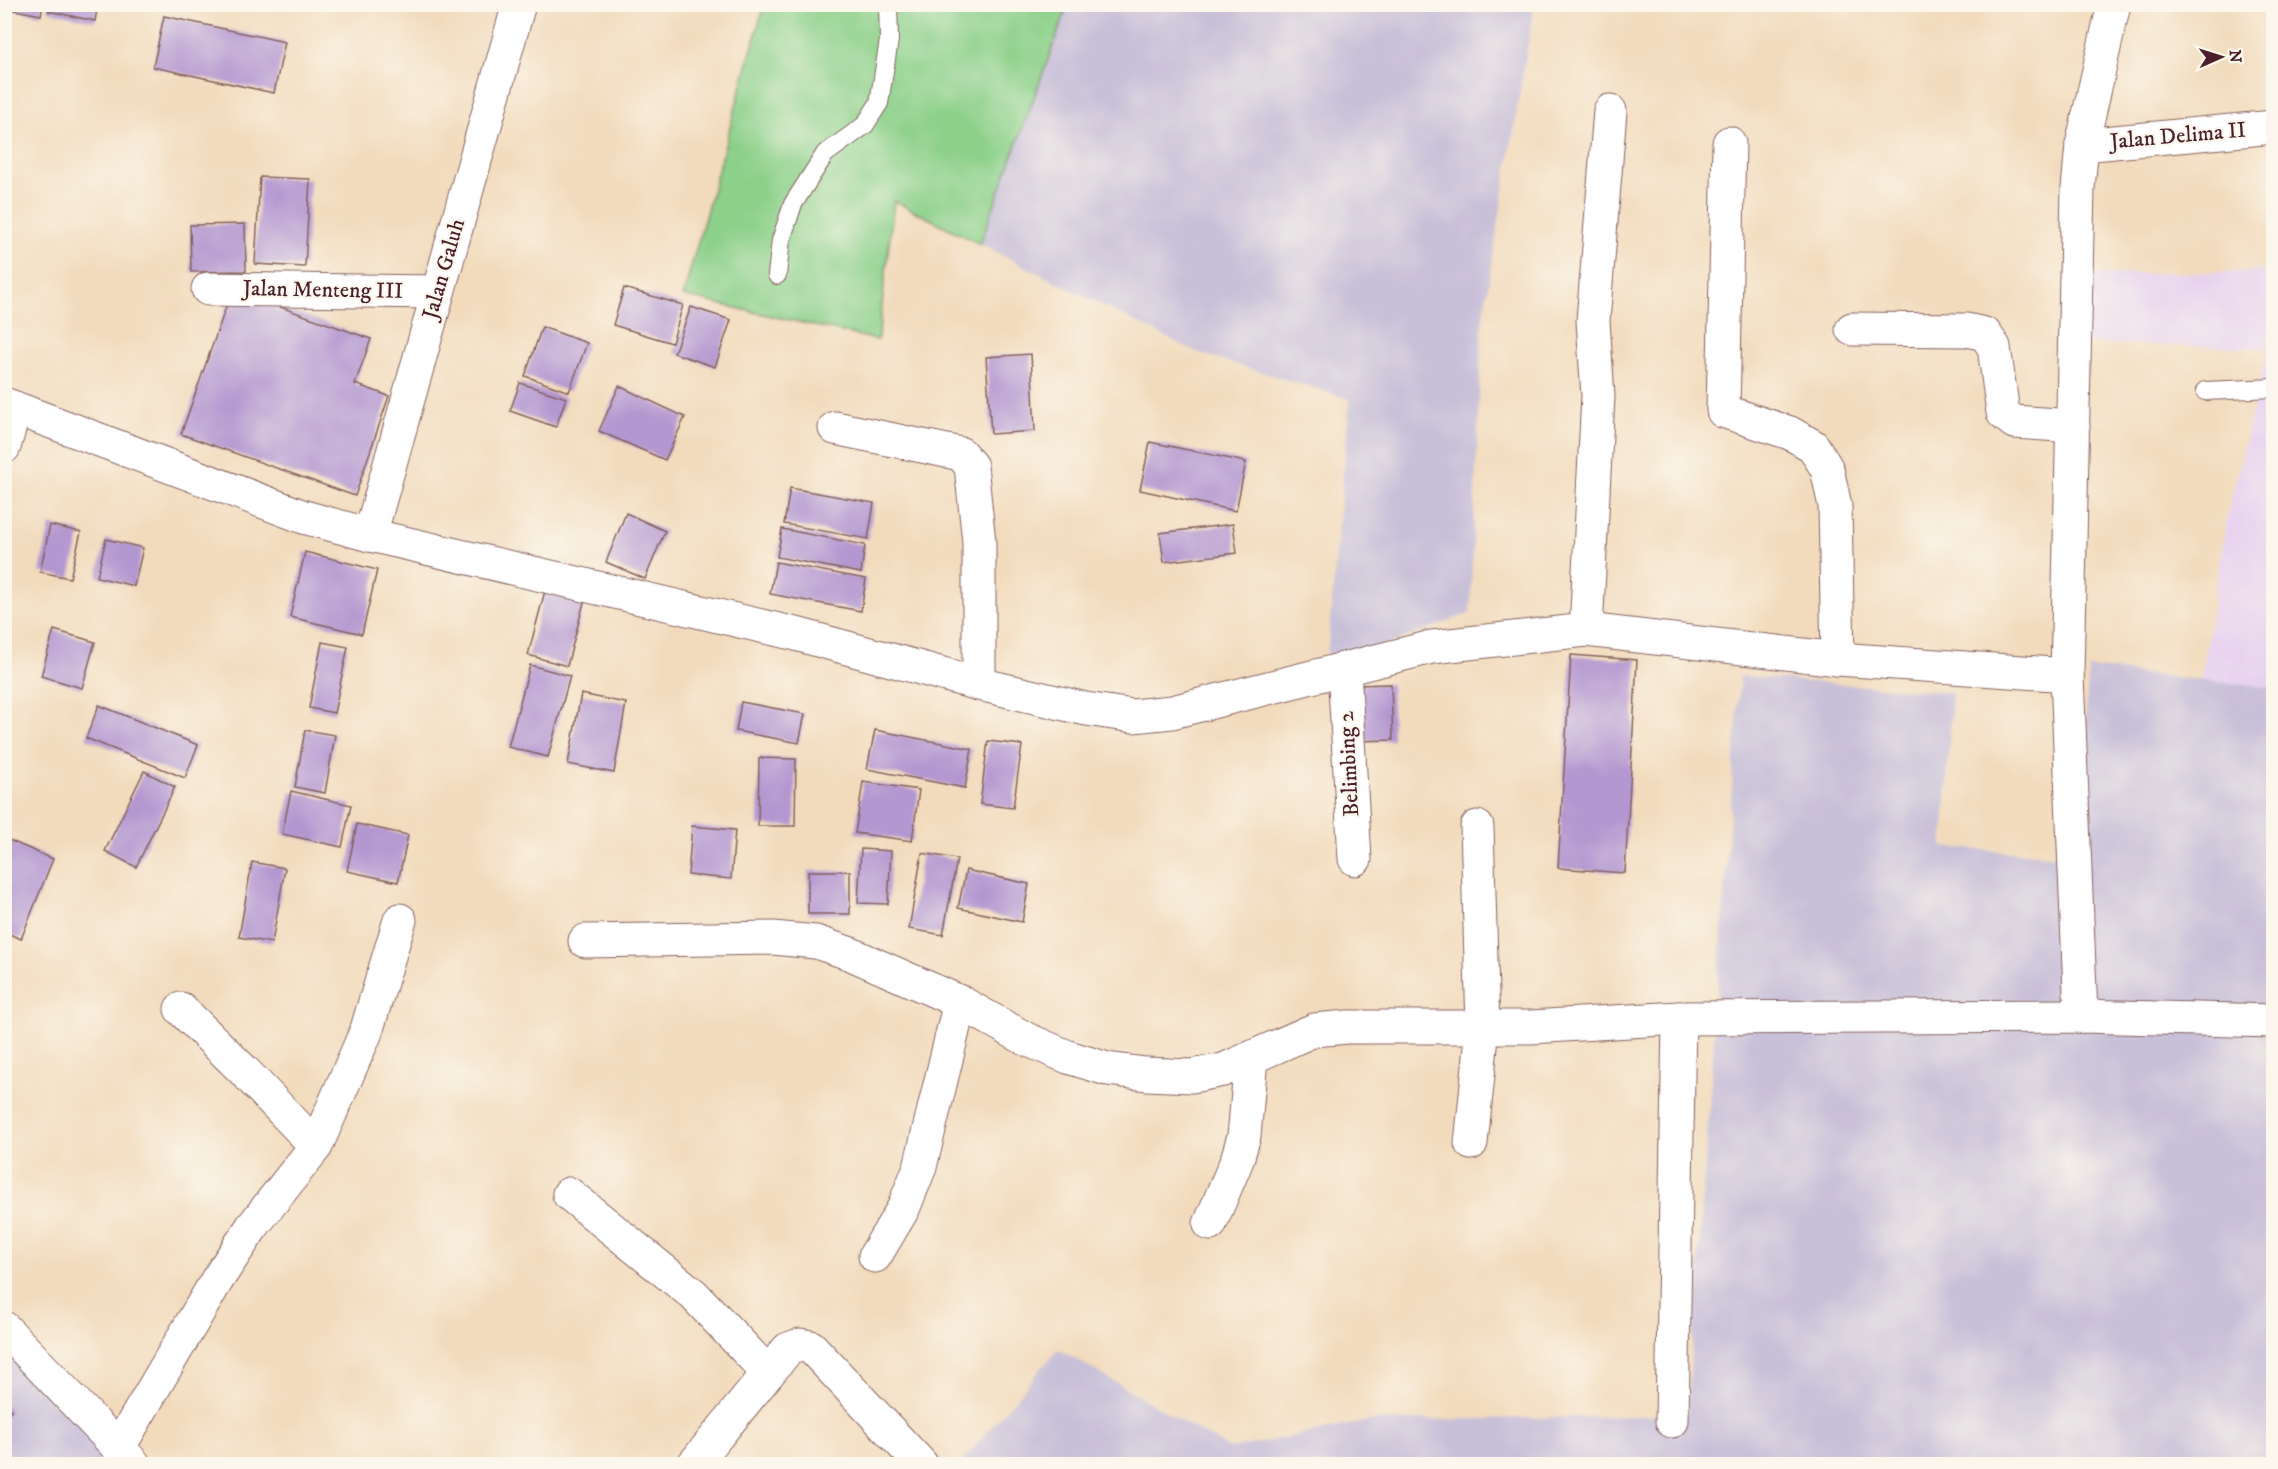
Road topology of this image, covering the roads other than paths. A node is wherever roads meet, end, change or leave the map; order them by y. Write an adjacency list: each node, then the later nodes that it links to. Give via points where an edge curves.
1 (519, 4): 10 (street, Jalan Galuh)
2 (888, 4): 8 (lane, via 889,40 879,103 864,125 825,153 793,204 781,240)
3 (2114, 4): 7 (street)
4 (1610, 111): 19 (street, via 1593,321 1598,396)
5 (2274, 127): 7 (street, Jalan Delima II)
6 (1729, 143): 20 (street, via 1723,411 1797,437 1813,446 1827,469 1835,506)
7 (2082, 145): 15 (street)
8 (777, 275)
9 (208, 288): 10 (street, Jalan Menteng III)
10 (437, 292): 18 (street, Jalan Galuh)
11 (1852, 329): 15 (street, via 1967,330 1985,334 1994,347 2003,413 2008,419)
12 (2274, 388): 13 (lane)
13 (2205, 391)
14 (10, 406): 17 (street); 18 (street, via 304,517)
15 (2073, 426): 22 (street)
16 (835, 428): 23 (street, via 961,454 971,466 979,542)
17 (4, 447)
18 (370, 535): 23 (street, via 796,634)
19 (1586, 630): 20 (street); 21 (street, via 1432,647)
20 (1838, 659): 22 (street)
21 (1344, 669): 23 (street, via 1172,712 1133,716); 25 (street, Belimbing 2)
22 (2067, 675): 30 (street)
23 (979, 684)
24 (1477, 827): 33 (street)
25 (1355, 859)
26 (400, 920): 36 (street, via 366,1032)
27 (585, 940): 28 (street, via 773,938 816,942)
28 (960, 1002): 34 (street, via 1026,1039 1068,1058 1107,1069 1192,1076); 39 (street, via 920,1167 903,1209)
29 (181, 1009): 36 (street)
30 (2081, 1017): 31 (street); 32 (street)
31 (1679, 1018): 33 (street, via 1531,1028); 42 (street)
32 (2274, 1021)
33 (1483, 1027): 34 (street, via 1314,1030); 35 (street)
34 (1251, 1059): 38 (street, via 1245,1136)
35 (1471, 1143)
36 (316, 1146): 43 (street, via 223,1271)
37 (569, 1194): 41 (street, via 694,1295)
38 (1210, 1224)
39 (875, 1256)
40 (4, 1328): 43 (street)
41 (767, 1372): 44 (street); 45 (street, via 788,1349 800,1344 811,1347)
42 (1672, 1421)
43 (126, 1456)
44 (694, 1464)
45 (921, 1464)

